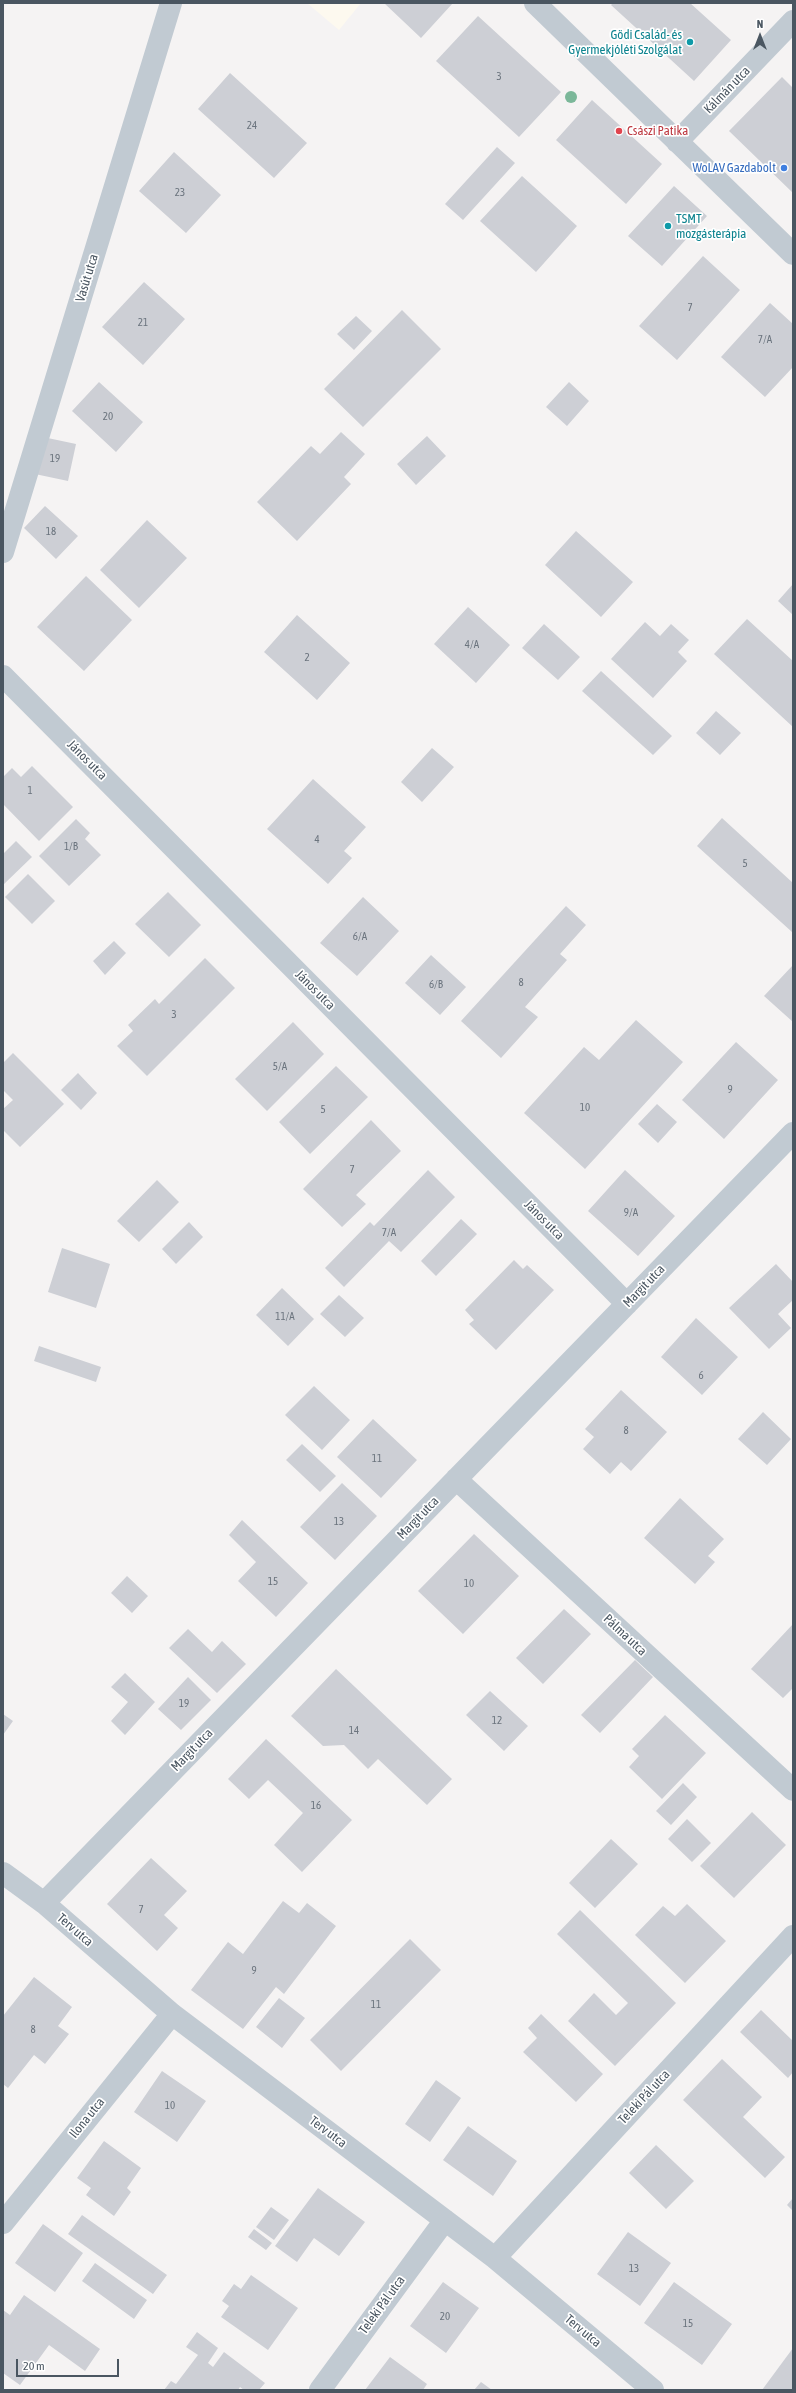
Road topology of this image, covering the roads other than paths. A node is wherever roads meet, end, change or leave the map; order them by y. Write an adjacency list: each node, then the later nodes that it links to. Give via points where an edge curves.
1 (171, 3): 6 (street, Vasút utca)
2 (535, 3): 4 (street)
3 (793, 20): 4 (street, Kálmán utca)
4 (677, 142): 5 (street)
5 (793, 254)
6 (3, 552)
7 (3, 676): 9 (street, János utca)
8 (793, 1133): 9 (street, Margit utca)
9 (627, 1304): 10 (street, Margit utca)
10 (456, 1479): 11 (street, Pálma utca); 13 (street, Margit utca)
11 (793, 1790)
12 (3, 1873): 13 (street, Terv utca)
13 (44, 1903): 15 (street, Terv utca)
14 (793, 1936): 18 (street, Teleki Pál utca)
15 (172, 2014): 16 (street, Terv utca); 17 (street, Ilona utca)
16 (445, 2220): 18 (street, Terv utca); 19 (street, Teleki Pál utca)
17 (3, 2223)
18 (496, 2258): 20 (street, Terv utca)
19 (320, 2390)
20 (653, 2390)

